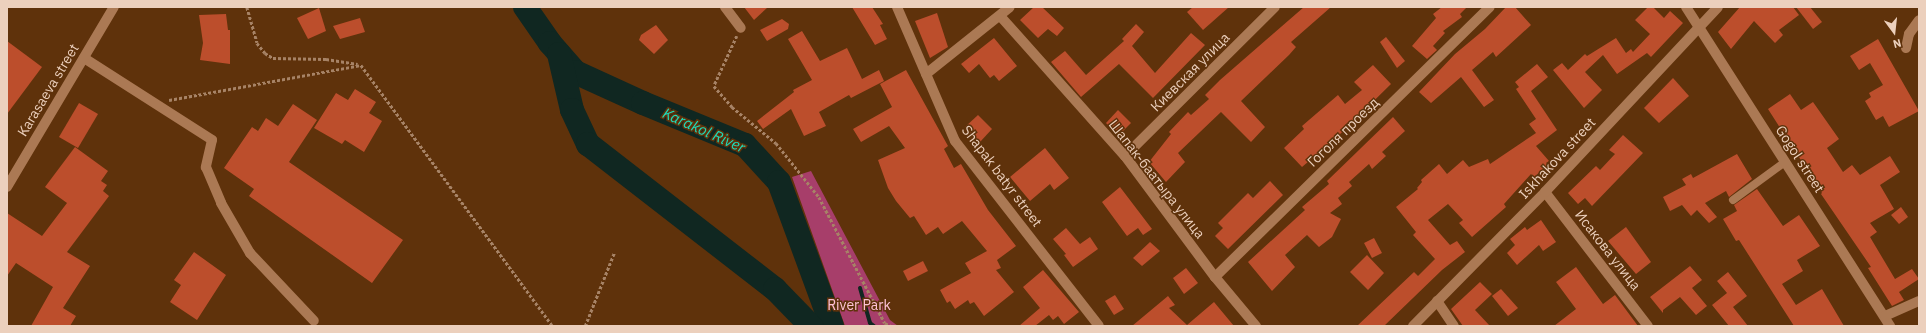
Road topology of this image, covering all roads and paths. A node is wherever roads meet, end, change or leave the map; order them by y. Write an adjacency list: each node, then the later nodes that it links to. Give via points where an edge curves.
1 (114, 7): 15 (street, Karasaeva street)
2 (247, 7): 16 (path, via 256,42 273,58 326,59)
3 (724, 7): 13 (street)
4 (897, 7): 17 (street, Shapak batyr street)
5 (1010, 7): 10 (street)
6 (1275, 7): 19 (street, Киевская улица)
7 (1490, 7): 25 (street, Гоголя проезд)
8 (1686, 7): 12 (street, Gogol street)
9 (1718, 7): 12 (street, Iskhakova street)
10 (1001, 17): 17 (street); 19 (street, Шапак-баатыра улица)
11 (1919, 20): 14 (street, via 1909,34)
12 (1699, 27): 20 (street, Gogol street); 22 (street, Iskhakova street)
13 (740, 28): 32 (path, via 714,86 732,107 776,143 818,196 885,322)
14 (1906, 48)
15 (84, 58): 18 (street); 21 (street, Karasaeva street)
16 (361, 65): 18 (path); 30 (path)
17 (926, 74): 33 (street, Shapak batyr street, via 955,141)
18 (153, 102): 29 (street, via 212,140 206,167 221,203 250,253)
19 (1125, 156): 25 (street, Шапак-баатыра улица)
20 (1786, 162): 23 (lane); 28 (street, Gogol street)
21 (7, 187)
22 (1545, 192): 26 (street, Iskhakova street); 37 (street, Исакова улица)
23 (1733, 200)
24 (614, 253): 31 (path)
25 (1215, 277): 34 (street, Шапак-баатыра улица)
26 (1437, 301): 35 (street, Iskhakova street); 36 (street)
27 (1919, 301): 28 (street)
28 (1885, 316): 38 (street, Gogol street)
29 (314, 321)
30 (553, 326)
31 (585, 326)
32 (891, 326)
33 (1099, 326)
34 (1256, 326)
35 (1413, 326)
36 (1454, 326)
37 (1648, 326)
38 (1890, 326)

